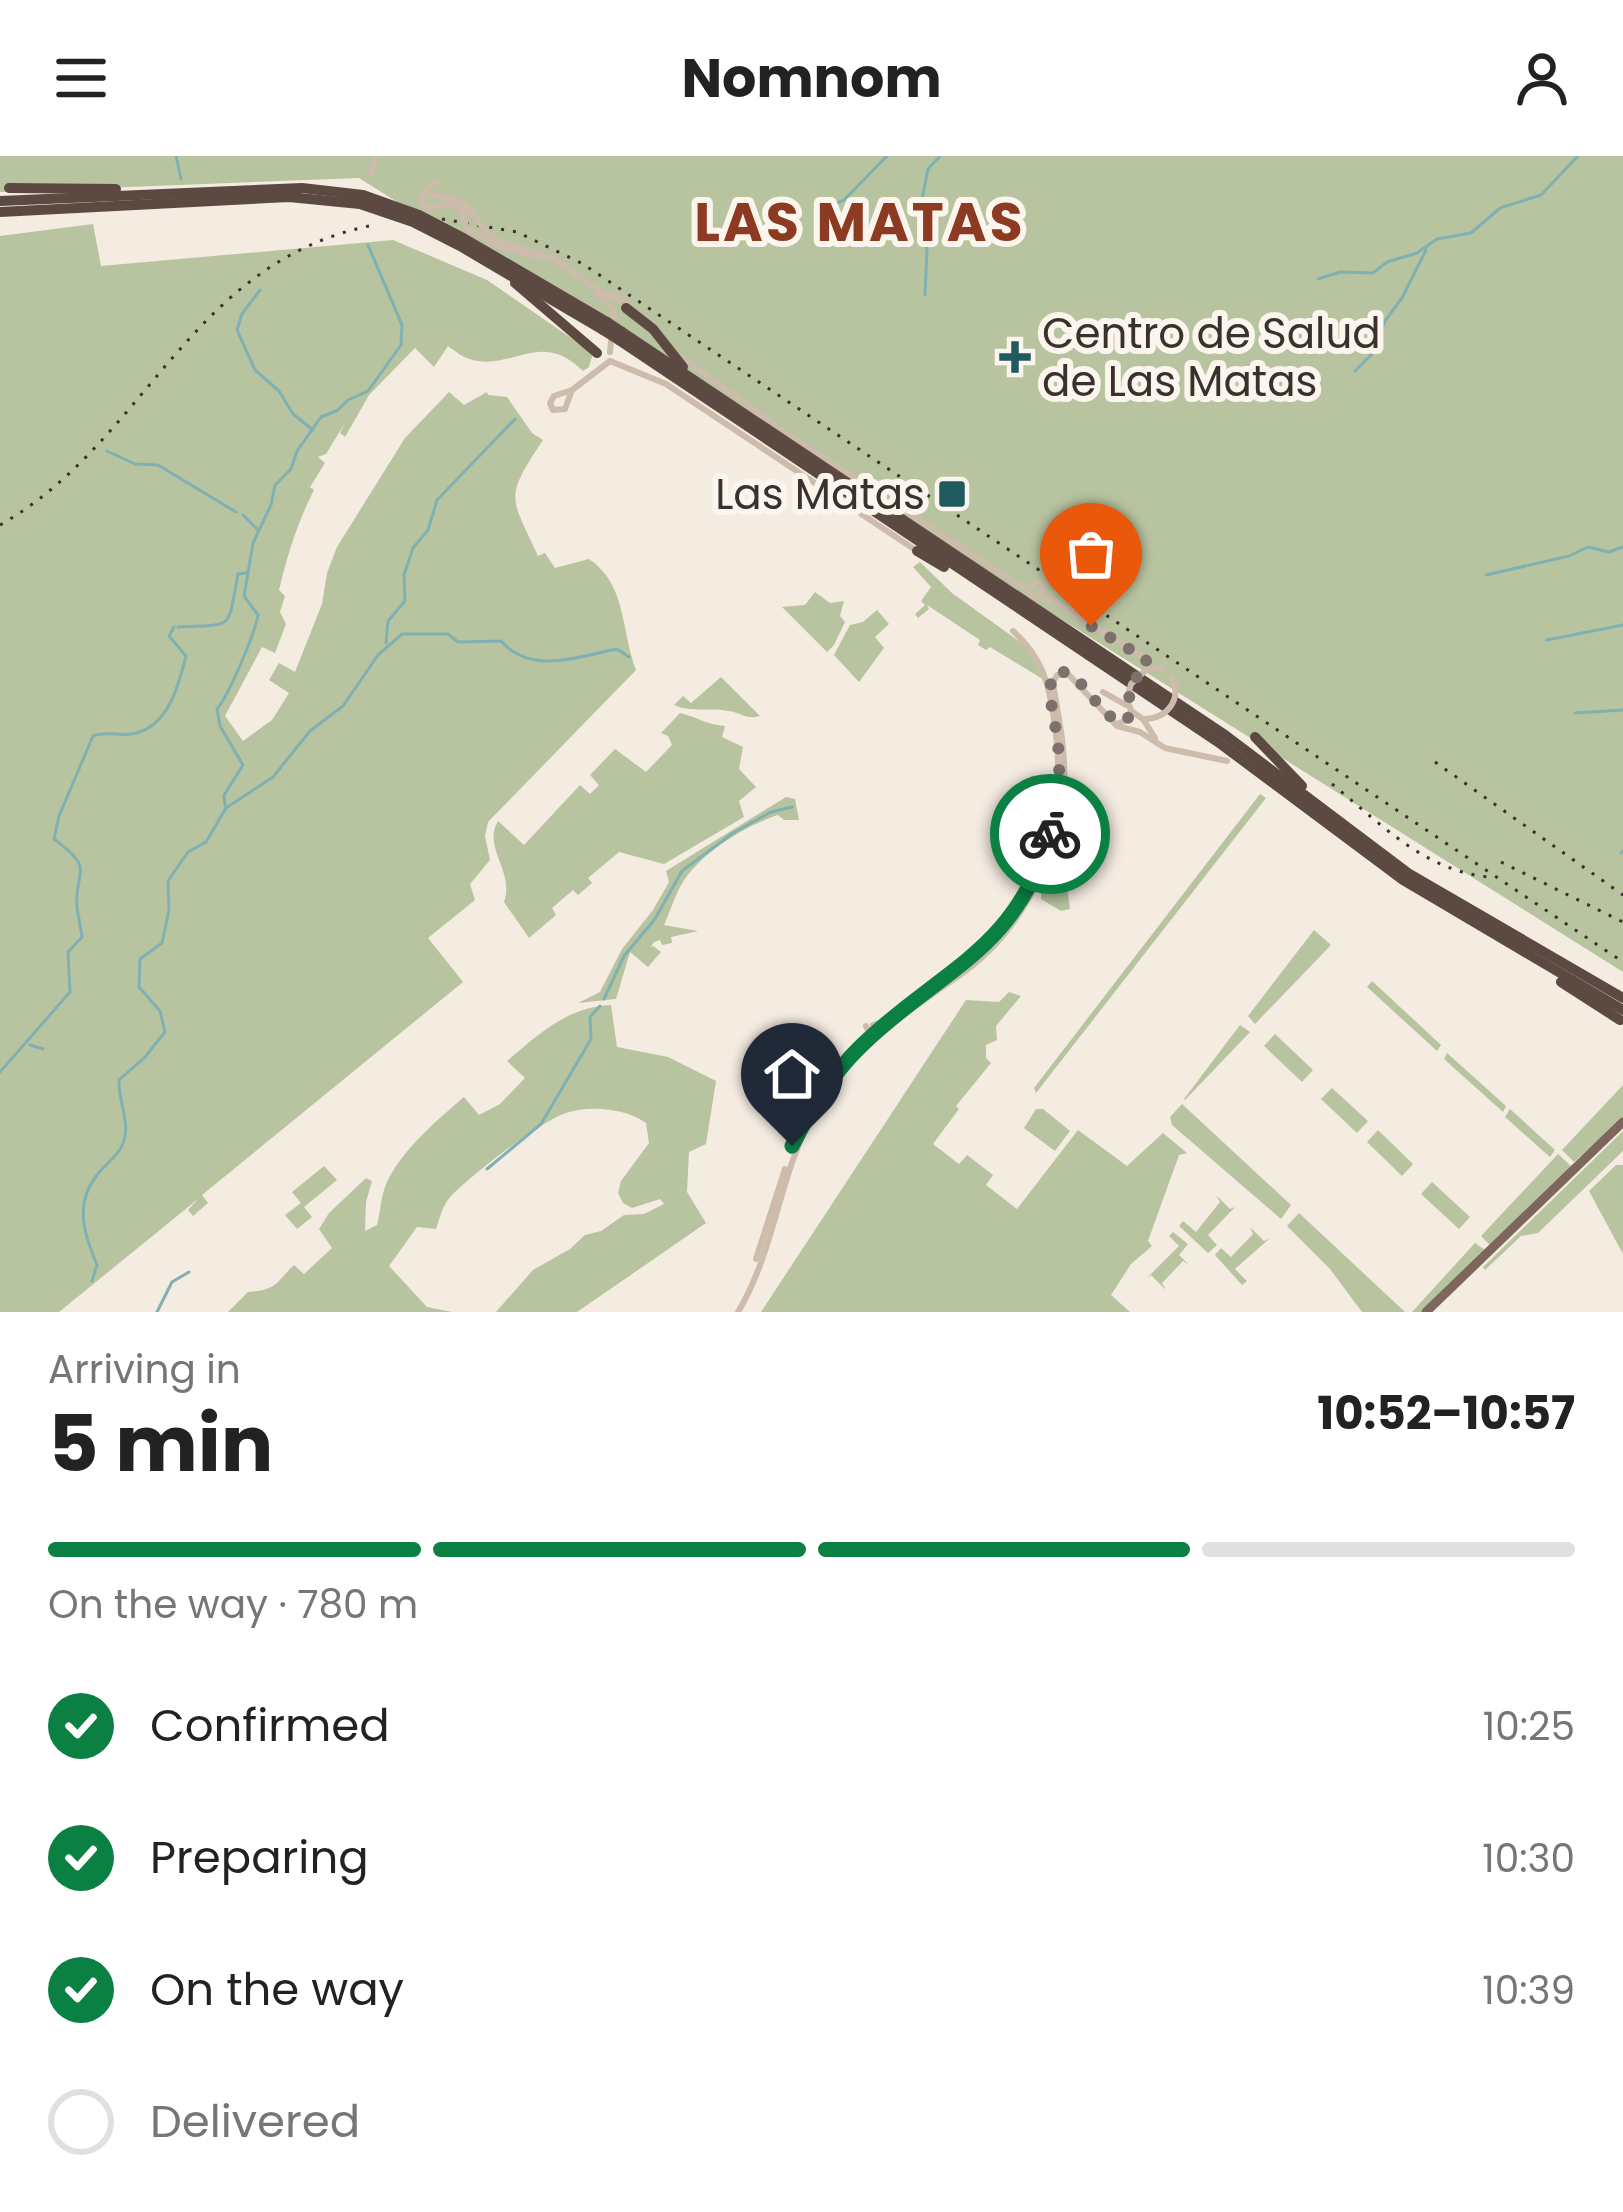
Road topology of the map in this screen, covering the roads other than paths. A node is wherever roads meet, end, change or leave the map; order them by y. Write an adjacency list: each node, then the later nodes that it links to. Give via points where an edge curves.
1 (376, 156): 2 (street)
2 (371, 173)
3 (9, 188): 4 (highway)
4 (148, 194): 6 (highway); 10 (highway, via 302,188 362,195 435,223)
5 (432, 196): 8 (street, via 460,201)
6 (0, 201)
7 (0, 212): 9 (highway, via 304,197)
8 (468, 212): 10 (street, bridge, via 498,242 551,258); 10 (street, bridge, via 466,228 563,269)
9 (404, 219): 10 (highway); 11 (highway, via 522,288)
10 (615, 319): 11 (street); 13 (highway); 13 (highway, via 648,324 682,366); 15 (street, via 1031,596); 17 (highway)
11 (604, 356): 12 (street); 14 (street, via 681,393)
12 (564, 398)
13 (782, 440): 28 (highway)
14 (917, 551): 17 (highway)
15 (1042, 593): 18 (street); 19 (street, via 1138,653)
16 (1013, 631): 20 (street, via 1042,664)
17 (1106, 666): 30 (highway, via 1431,904)
18 (1162, 668): 19 (street); 24 (street, bridge, via 1172,677 1169,710 1157,718)
19 (1147, 669): 24 (street, bridge, via 1127,698)
20 (1050, 691): 22 (street); 24 (street, via 1052,676 1064,671 1113,721)
21 (1103, 692): 24 (street)
22 (1056, 713): 23 (street, via 1057,675 1069,675); 31 (street, via 1058,790 1032,883 978,955); 31 (street, via 1064,786 1037,885 981,958)
23 (1101, 713): 24 (street, via 1119,725); 26 (street)
24 (1136, 713): 26 (street)
25 (1255, 737): 28 (highway, via 1304,787)
26 (1161, 745): 27 (street)
27 (1227, 761)
28 (1499, 928): 29 (highway)
29 (1623, 998)
30 (1622, 1015)
31 (876, 1031): 33 (street, via 831,1080 792,1146)
32 (1623, 1125): 34 (main road)
33 (736, 1312)
34 (1429, 1312)

